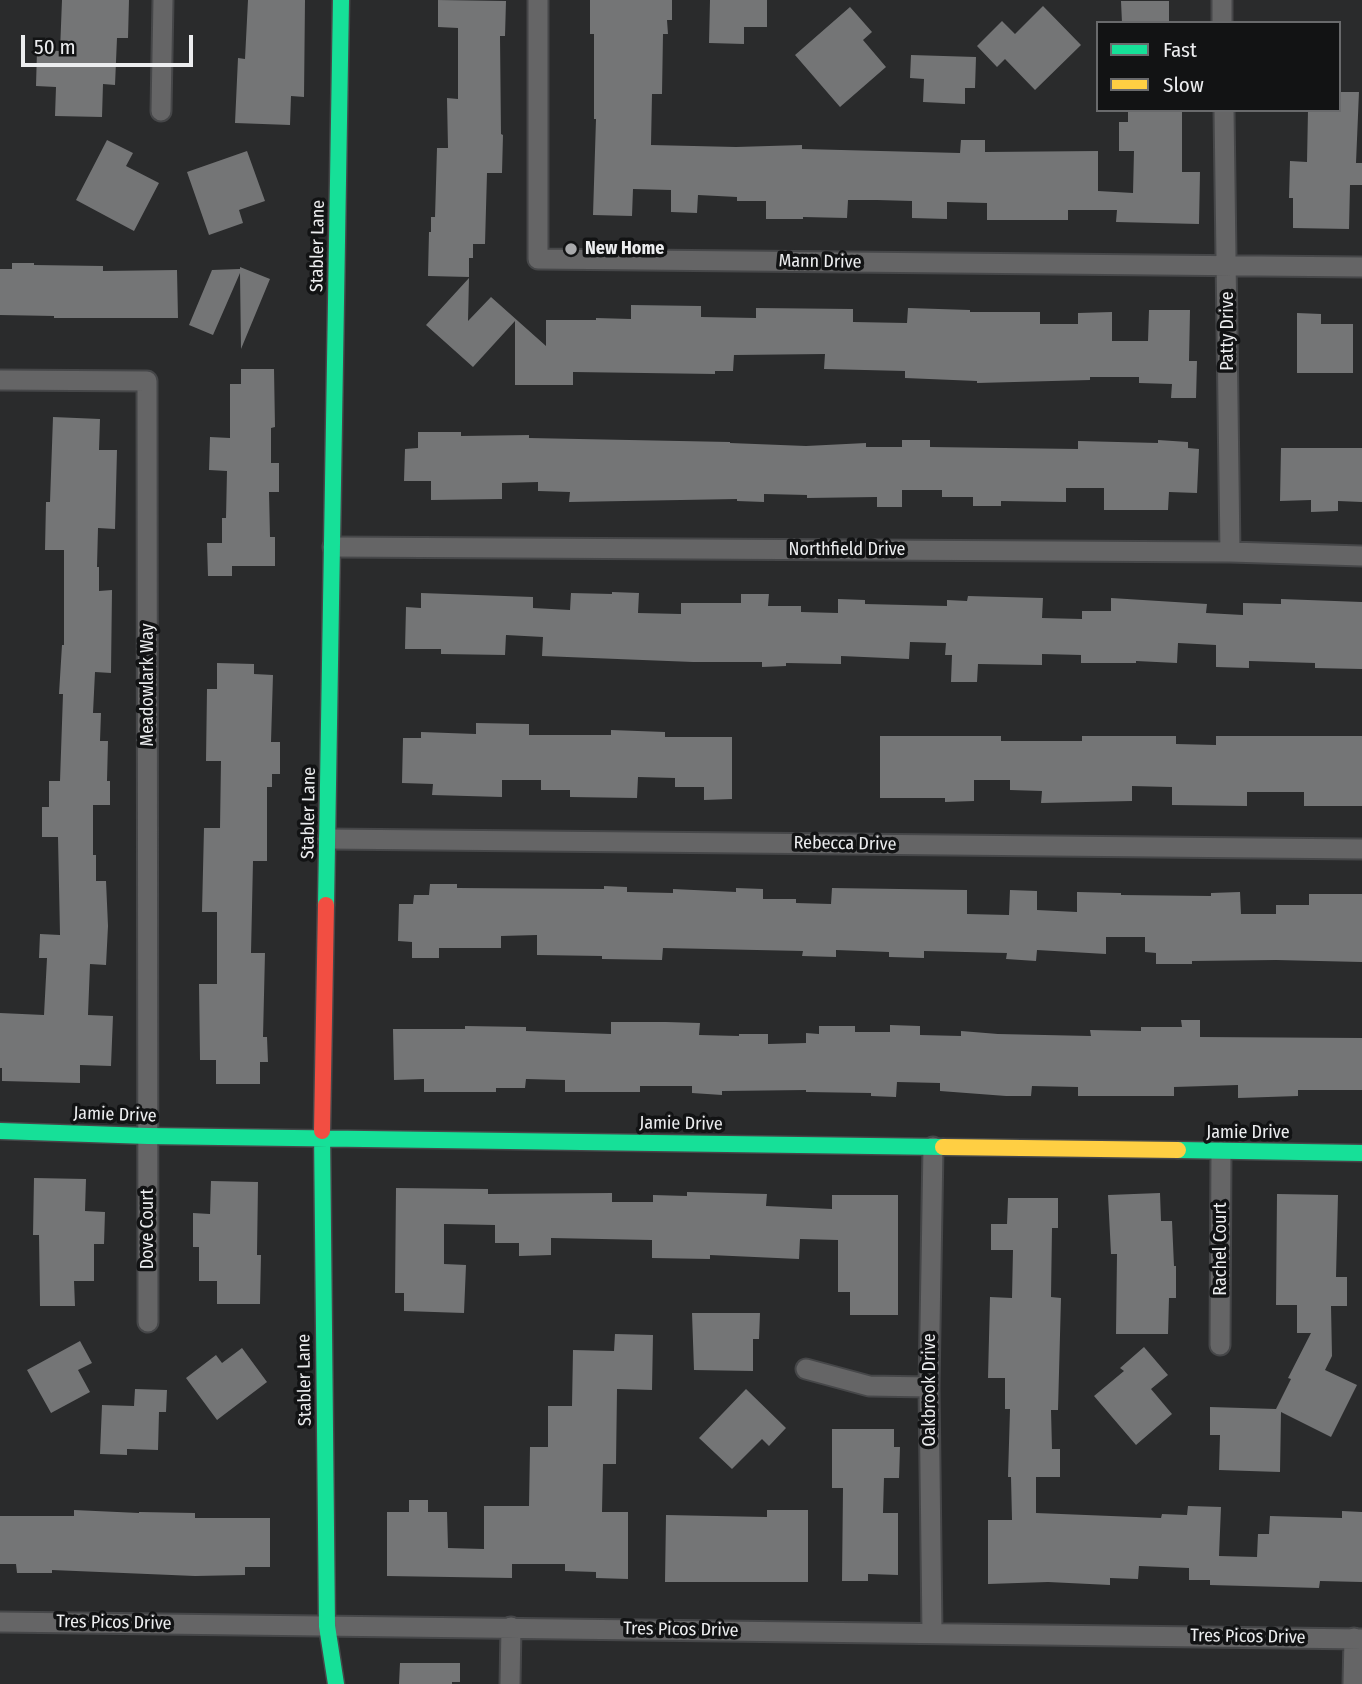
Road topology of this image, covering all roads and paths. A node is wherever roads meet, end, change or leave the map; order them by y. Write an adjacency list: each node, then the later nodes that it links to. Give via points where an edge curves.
1 (163, 0): 6 (street)
2 (341, 0): 11 (street, Stabler Lane)
3 (538, 0): 8 (street, Mann Drive, via 538,259)
4 (1222, 0): 5 (street)
5 (1223, 21)
6 (161, 111)
7 (1224, 112): 8 (street, Patty Drive)
8 (1228, 267): 9 (street, Mann Drive); 12 (street, Patty Drive)
9 (1362, 267)
10 (0, 380): 17 (street, Meadowlark Way, via 147,381)
11 (333, 547): 12 (street, Northfield Drive); 14 (street, Stabler Lane)
12 (1230, 552): 13 (street, Northfield Drive)
13 (1362, 556)
14 (328, 839): 15 (street, Rebecca Drive); 18 (street, Stabler Lane)
15 (1362, 849)
16 (0, 1131): 17 (street, Jamie Drive)
17 (148, 1136): 18 (street, Jamie Drive); 22 (street, Dove Court)
18 (322, 1138): 19 (street, Jamie Drive); 27 (street, Stabler Lane)
19 (933, 1147): 20 (street, Jamie Drive); 25 (street, Oakbrook Drive)
20 (1221, 1152): 21 (street, Jamie Drive); 23 (street, Rachel Court)
21 (1362, 1153)
22 (148, 1322)
23 (1220, 1345)
24 (806, 1368): 25 (street, via 869,1386)
25 (929, 1387): 29 (street, Oakbrook Drive)
26 (0, 1622): 27 (street, Tres Picos Drive)
27 (327, 1626): 28 (street, Tres Picos Drive); 31 (street, Stabler Lane); 32 (street, Stabler Lane)
28 (511, 1628): 29 (street, Tres Picos Drive); 33 (street)
29 (932, 1633): 30 (street, Tres Picos Drive)
30 (1358, 1639): 34 (street)
31 (319, 1672)
32 (336, 1684)
33 (510, 1684)
34 (1353, 1684)

